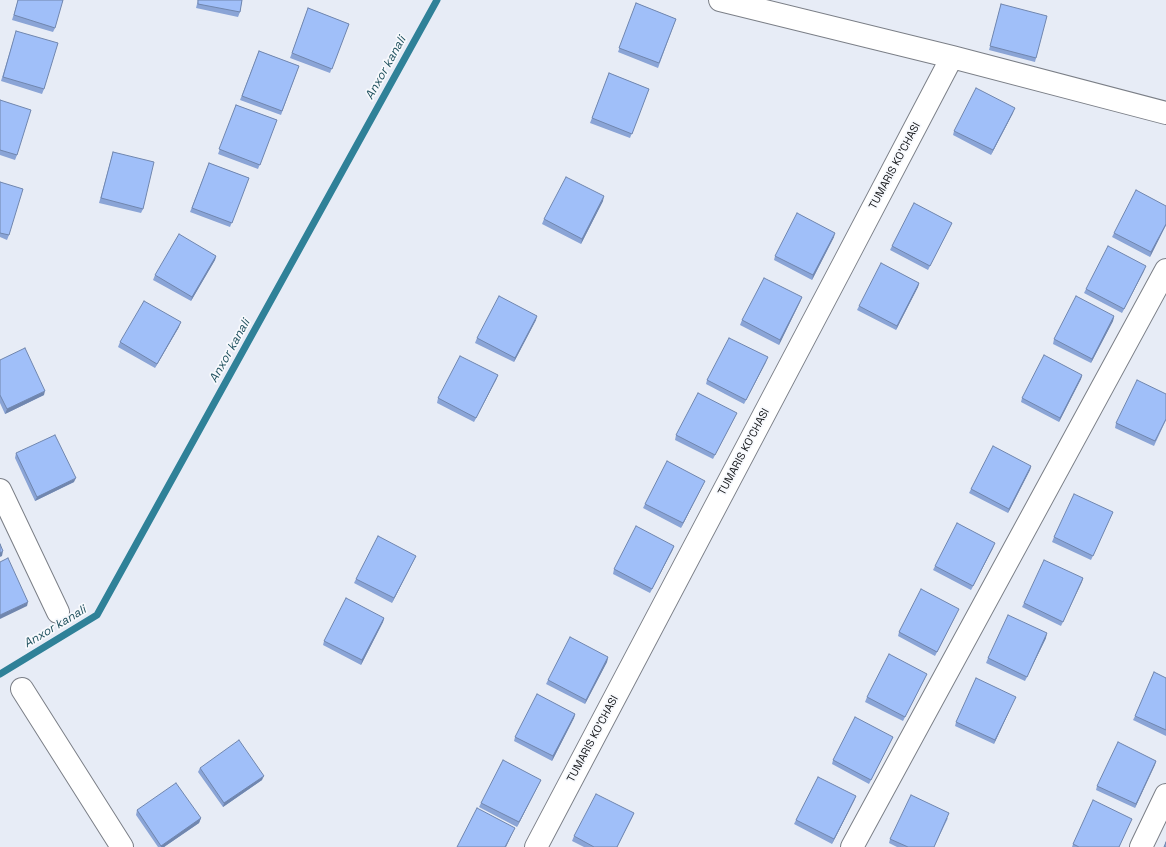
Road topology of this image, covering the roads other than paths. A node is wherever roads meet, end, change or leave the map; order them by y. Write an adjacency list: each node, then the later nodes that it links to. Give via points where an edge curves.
1 (720, 0): 2 (street)
2 (952, 57): 3 (street); 10 (street, TUMARIS KO'CHASI)
3 (1166, 113)
4 (1166, 270): 11 (street)
5 (0, 490): 6 (street)
6 (58, 612)
7 (22, 689): 9 (street)
8 (1166, 794): 12 (street)
9 (122, 847)
10 (536, 847)
11 (852, 847)
12 (1141, 847)

